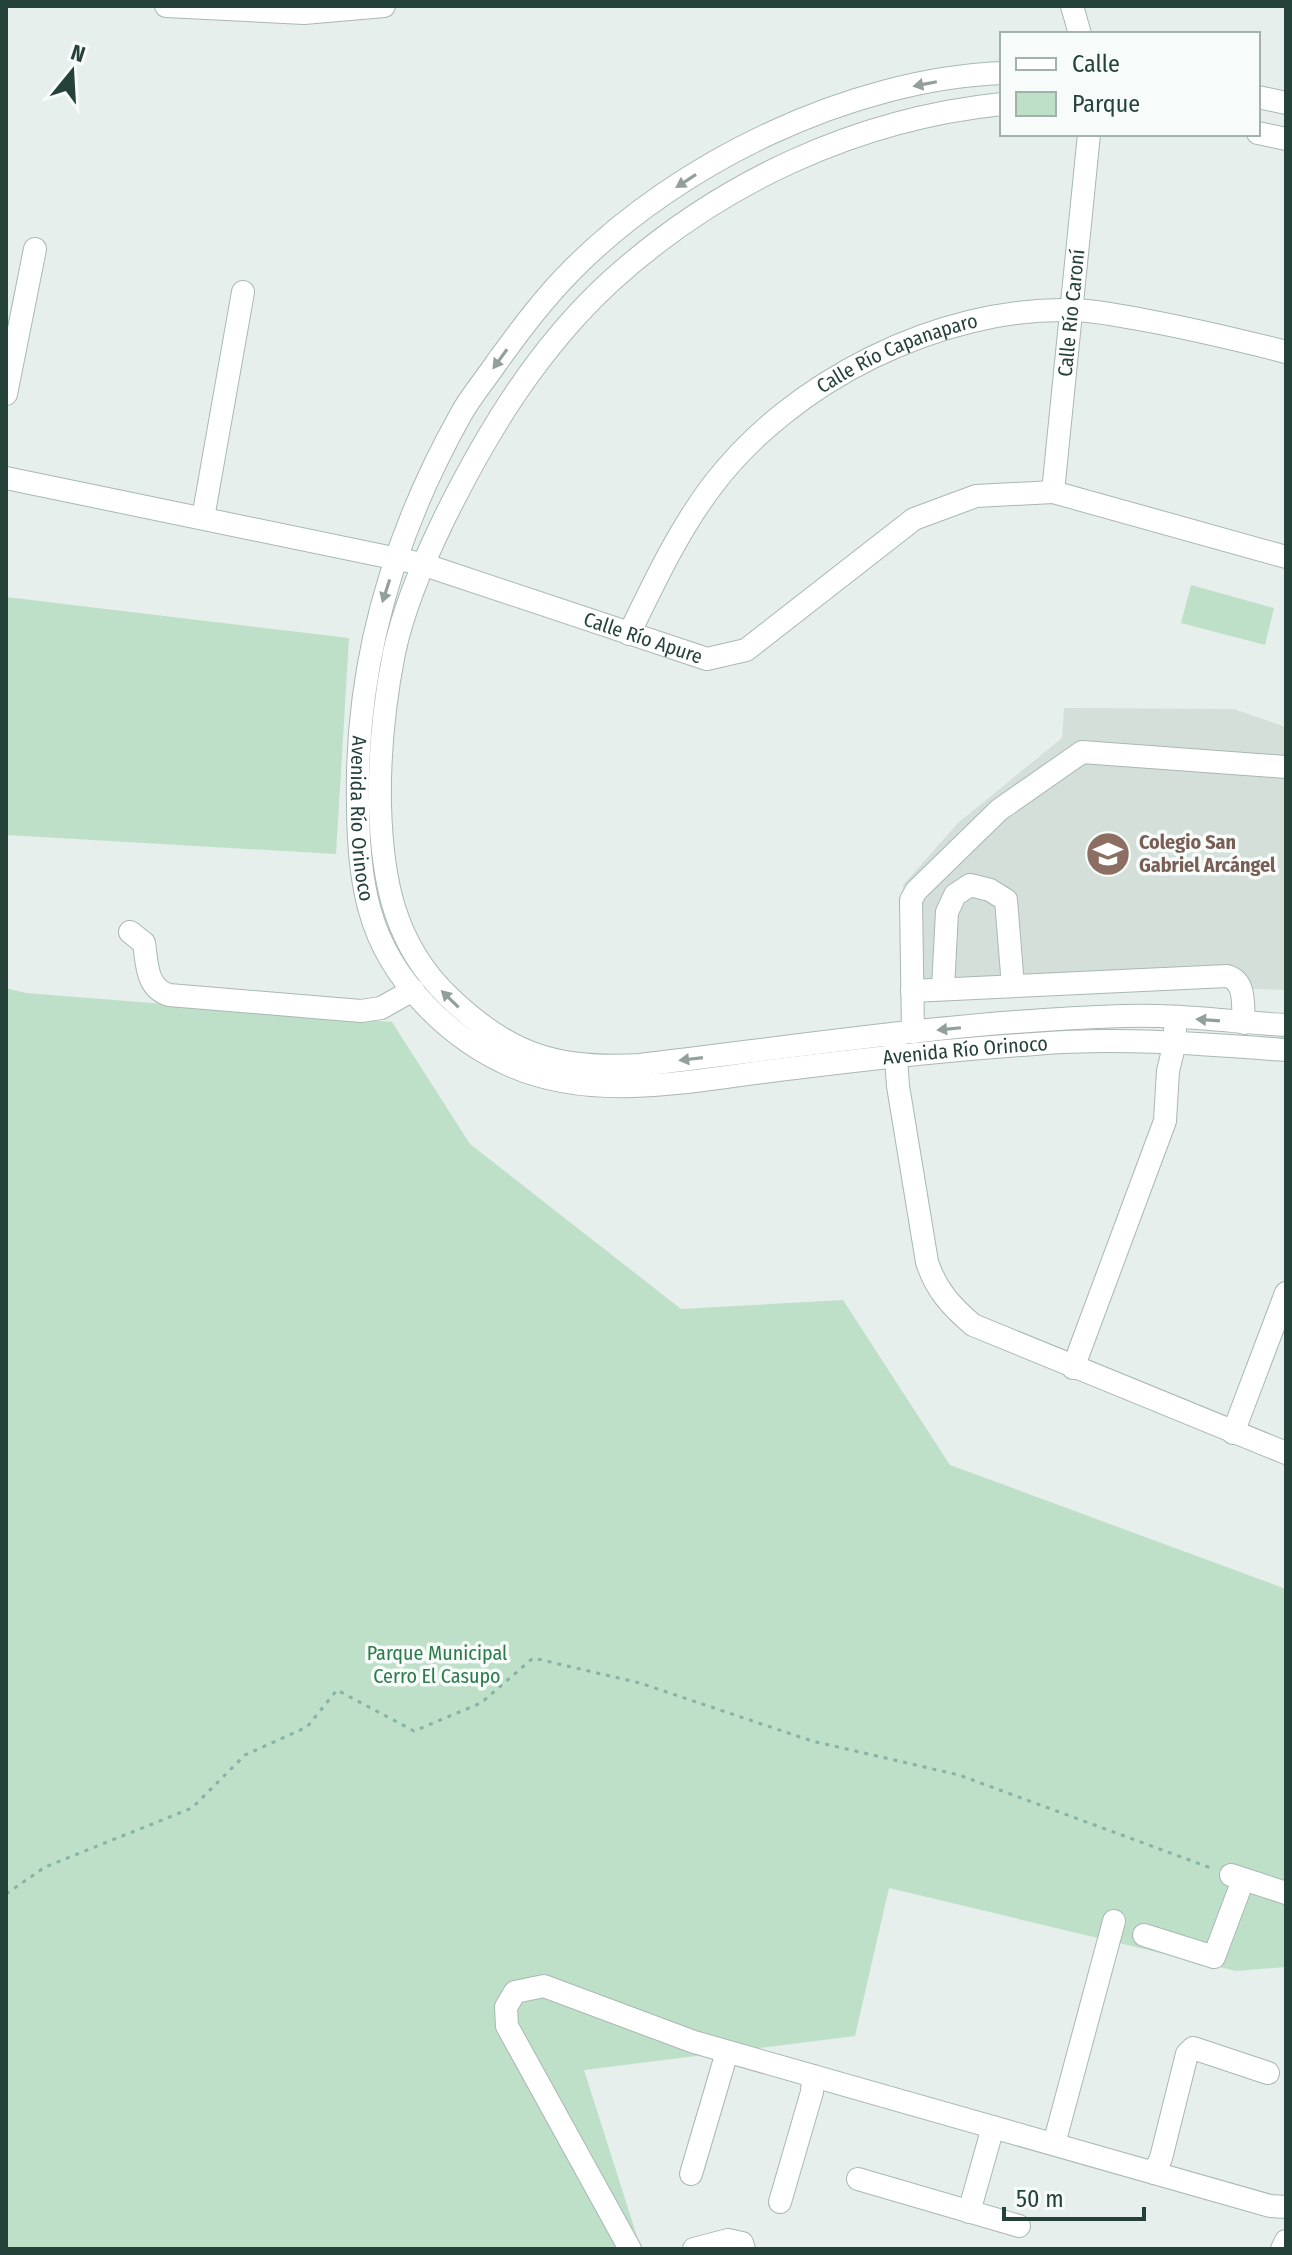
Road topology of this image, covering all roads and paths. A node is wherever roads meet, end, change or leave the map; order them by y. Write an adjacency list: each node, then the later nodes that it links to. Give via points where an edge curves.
1 (166, 6): 2 (street, via 304,13)
2 (384, 6)
3 (1072, 6): 4 (street)
4 (1079, 32)
5 (1000, 73): 21 (street, Avenida Río Orinoco, one-way to 21, via 883,92 812,115 726,155 641,210 538,306 463,411 432,470)
6 (1260, 97): 7 (street)
7 (1286, 103)
8 (1000, 104): 22 (street, Avenida Río Orinoco, via 897,123 823,147 760,176 658,242 609,283 518,389)
9 (1260, 133): 11 (street)
10 (1089, 136): 14 (street, Calle Río Caroní)
11 (1286, 139)
12 (35, 249): 16 (street)
13 (243, 292): 19 (street)
14 (1074, 310): 15 (street, Calle Río Capanaparo, via 1213,333); 18 (street, Calle Río Caroní); 23 (street, Calle Río Capanaparo, via 1031,311 929,333 821,384 743,449 713,485 677,537)
15 (1286, 352)
16 (6, 394)
17 (6, 478): 19 (street, Calle Río Apure)
18 (1053, 492): 20 (street, Calle Río Apure); 23 (street, Calle Río Apure, via 976,496 914,519 746,650 707,659)
19 (203, 518): 21 (street, Calle Río Apure)
20 (1286, 557)
21 (397, 558): 22 (street, Calle Río Apure); 26 (street, Avenida Río Orinoco, one-way to 26, via 368,655 362,701 357,789)
22 (422, 564): 23 (street, Calle Río Apure); 25 (street, Avenida Río Orinoco, via 395,650 379,758)
23 (629, 634)
24 (1286, 767): 31 (street, via 1082,752 999,810 916,891 910,907)
25 (386, 879): 26 (street); 38 (street, Avenida Río Orinoco, one-way to 25, via 533,1055 460,1008 436,985 402,934)
26 (364, 882): 30 (street, Avenida Río Orinoco, via 381,941)
27 (130, 932): 30 (street, via 144,943 154,987 169,995 361,1011 381,1008)
28 (1013, 986): 29 (street); 29 (street, via 1006,900 970,885 955,895 947,912); 33 (street, via 1227,976 1241,984)
29 (943, 988): 31 (street)
30 (413, 990): 38 (street, Avenida Río Orinoco, via 462,1039 506,1063 564,1082)
31 (912, 991): 35 (street)
32 (1175, 1018): 33 (street, Avenida Río Orinoco, one-way to 32); 35 (street, Avenida Río Orinoco, one-way to 35, via 1058,1019); 36 (street)
33 (1244, 1023): 34 (street, Avenida Río Orinoco)
34 (1286, 1025)
35 (901, 1040): 36 (street, Avenida Río Orinoco); 38 (street, Avenida Río Orinoco, via 633,1086); 40 (street, via 898,1086 934,1283 973,1325)
36 (1175, 1042): 37 (street, Avenida Río Orinoco); 40 (street, via 1165,1121)
37 (1286, 1050)
38 (606, 1076)
39 (1286, 1293): 41 (street)
40 (1073, 1368): 41 (street)
41 (1233, 1433): 42 (street)
42 (1286, 1453)
43 (1237, 1878): 44 (street); 45 (path, via 959,1775 812,1741 640,1683 533,1658 481,1703 414,1731 337,1690 307,1727 245,1755 192,1808 45,1867); 47 (street, via 1214,1957)
44 (1286, 1893)
45 (6, 1894)
46 (1114, 1921): 52 (street)
47 (1144, 1935)
48 (727, 2052): 50 (street); 54 (street); 61 (street, via 544,1986 515,1992 506,2007 507,2026)
49 (1268, 2073): 53 (street, via 1193,2048)
50 (813, 2076): 51 (street); 56 (street)
51 (993, 2127): 52 (street); 58 (street)
52 (1054, 2144): 53 (street)
53 (1154, 2173): 57 (street)
54 (691, 2174)
55 (858, 2179): 58 (street)
56 (780, 2202)
57 (1286, 2207)
58 (969, 2212): 59 (street)
59 (1019, 2226)
60 (1286, 2241): 64 (street)
61 (630, 2249)
62 (694, 2249): 63 (street, via 728,2240 742,2243)
63 (744, 2249)
64 (1282, 2249)

